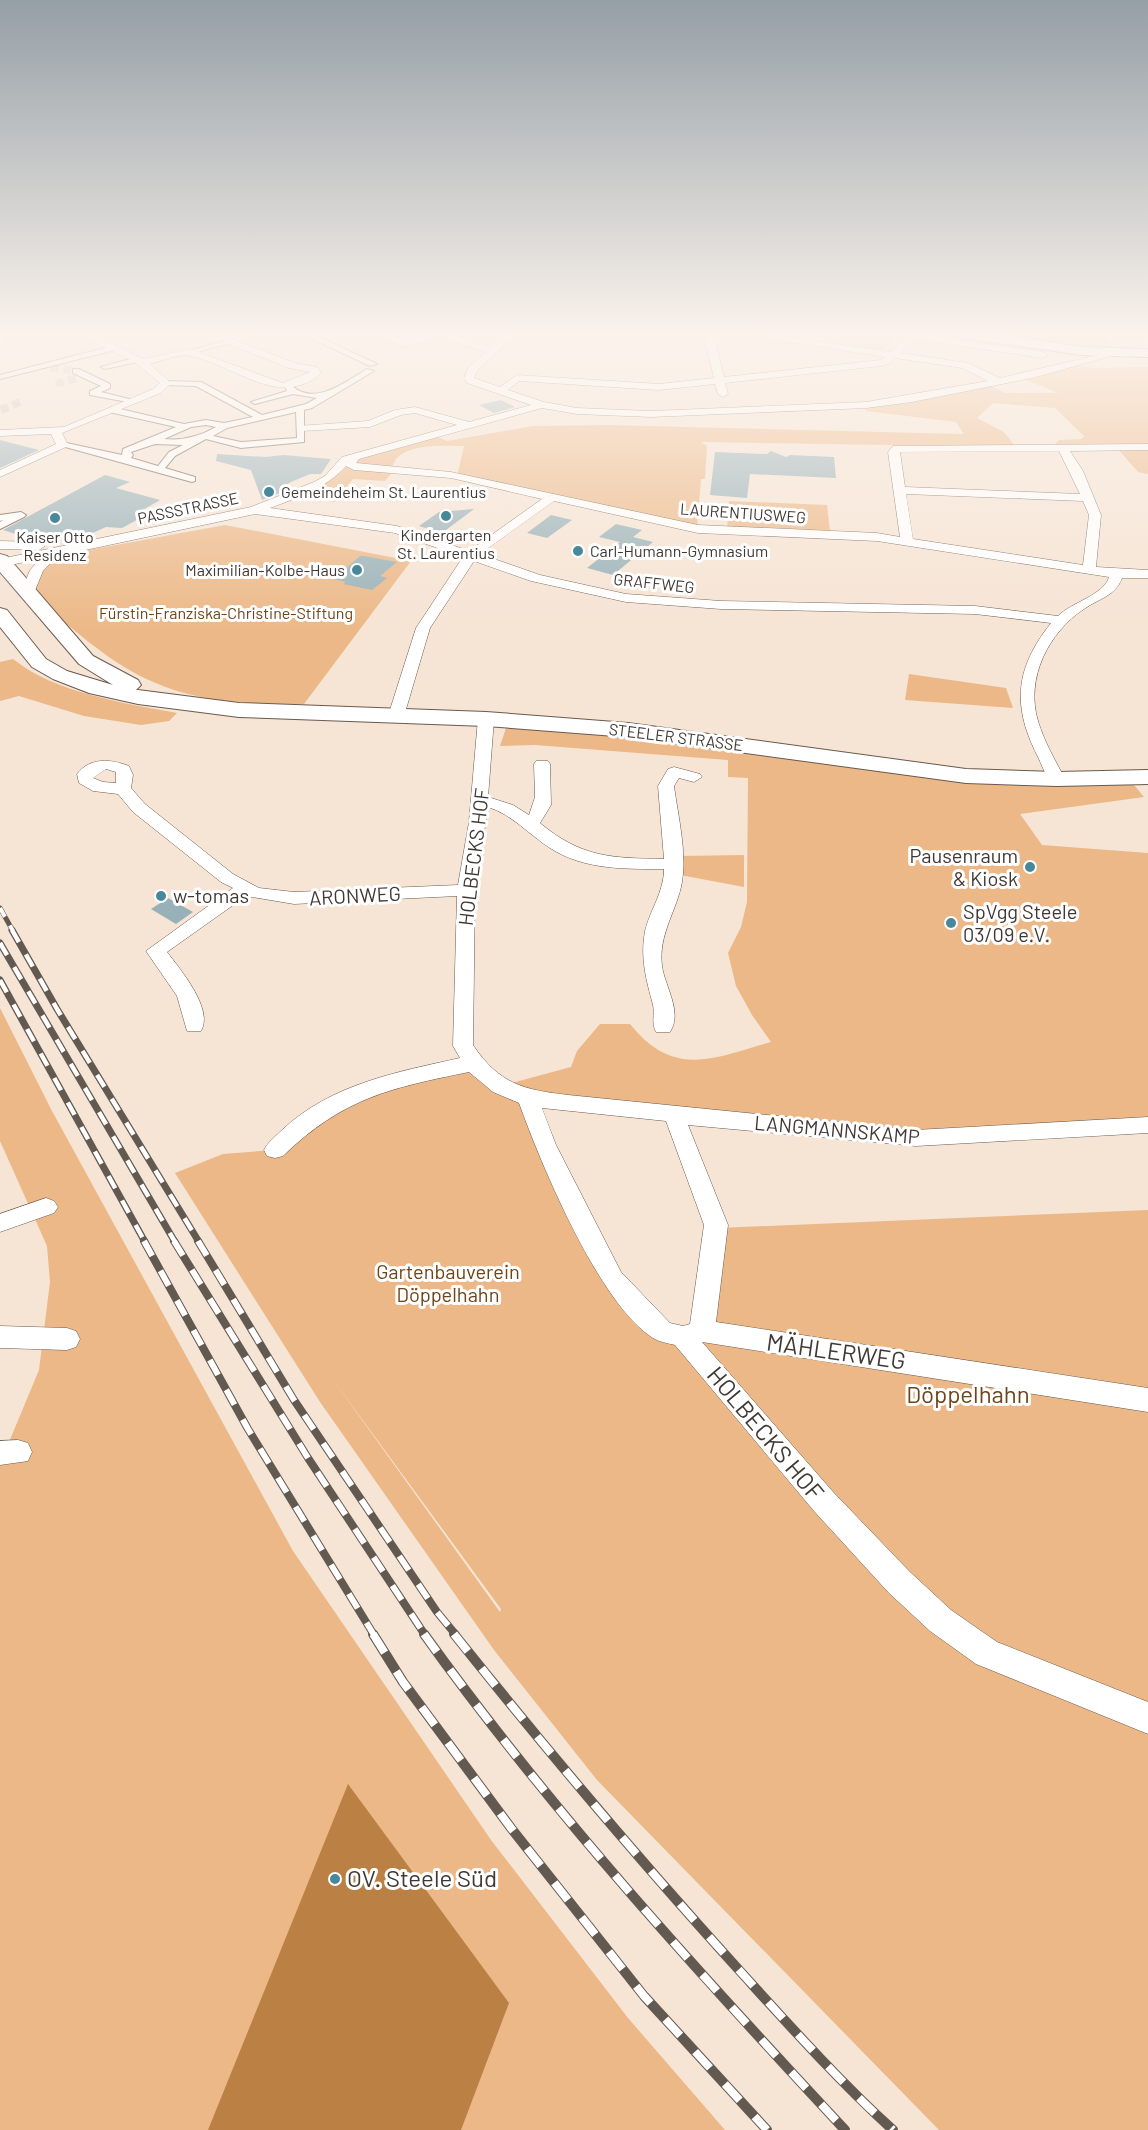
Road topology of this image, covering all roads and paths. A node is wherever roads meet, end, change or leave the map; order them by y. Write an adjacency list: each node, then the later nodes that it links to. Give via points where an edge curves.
1 (172, 431): 8 (street)
2 (216, 431): 7 (street)
3 (302, 431): 7 (street, via 301,440 241,445)
4 (446, 431): 12 (street, PASSSTRASSE)
5 (56, 432): 6 (street); 9 (street)
6 (4, 433)
7 (208, 437): 8 (street, via 168,444); 14 (street, via 172,454)
8 (154, 441): 13 (street, via 126,451 129,455)
9 (62, 445): 13 (street); 15 (street)
10 (1148, 447): 11 (street)
11 (1063, 448): 17 (street, via 897,448 894,452); 19 (street)
12 (356, 456): 18 (street, LAURENTIUSWEG, via 350,463 354,467 444,474); 20 (street, PASSSTRASSE, via 344,461 318,484)
13 (122, 459): 14 (street)
14 (160, 469): 16 (street)
15 (2, 472)
16 (192, 479)
17 (900, 490): 19 (street); 23 (street)
18 (551, 498): 23 (street, LAURENTIUSWEG, via 698,529); 26 (street)
19 (1089, 498): 28 (street, via 1095,515)
20 (255, 510): 24 (street, PASSSTRASSE); 26 (street, GRAFFWEG, via 397,530)
21 (0, 518): 22 (street, via 21,515)
22 (0, 526)
23 (907, 541): 28 (street, LAURENTIUSWEG)
24 (72, 549): 25 (street, PASSSTRASSE); 27 (street, PASSSTRASSE)
25 (53, 552): 27 (street, PASSSTRASSE); 31 (street, via 37,570)
26 (473, 555): 34 (street, GRAFFWEG, via 560,585 645,600 975,610); 36 (street, via 423,628)
27 (1, 560): 31 (main road, STEELER STRASSE); 32 (main road, via 21,600)
28 (1089, 569): 29 (street, LAURENTIUSWEG)
29 (1116, 574): 30 (street, LAURENTIUSWEG); 34 (street, via 1111,588)
30 (1148, 574)
31 (29, 590): 32 (main road, STEELER STRASSE)
32 (43, 609): 35 (main road, STEELER STRASSE, via 86,660 109,675 132,686)
33 (0, 614): 35 (main road, STEELER STRASSE, via 29,653 60,675 138,698)
34 (1060, 620): 41 (street, via 1037,656 1027,689 1028,712)
35 (202, 705): 36 (main road, STEELER STRASSE)
36 (396, 716): 37 (main road, STEELER STRASSE)
37 (486, 719): 41 (main road, STEELER STRASSE, via 628,730 966,776); 43 (street, HOLBECKS HOF)
38 (542, 764): 44 (street, via 543,812)
39 (694, 777): 45 (street, via 674,772 666,786)
40 (1148, 777): 41 (main road, STEELER STRASSE)
41 (1057, 780)
42 (123, 789): 46 (street, ARONWEG, via 139,808)
43 (480, 800): 44 (street, via 498,802); 47 (street, HOLBECKS HOF)
44 (530, 822): 45 (street, via 559,846 580,856 606,862)
45 (673, 864): 49 (street, via 673,882 655,930 652,965 664,1009)
46 (245, 888): 47 (street, ARONWEG, via 269,896 294,898); 48 (street, via 156,951 188,998 195,1013)
47 (466, 890): 50 (street, HOLBECKS HOF, via 463,1046)
48 (194, 1026)
49 (663, 1027)
50 (474, 1063): 51 (street, HOLBECKS HOF, via 501,1087); 54 (street, via 390,1081 341,1097 297,1127)
51 (528, 1098): 52 (street, LANGMANNSKAMP); 57 (street, HOLBECKS HOF, via 545,1145 612,1279 662,1331)
52 (678, 1115): 53 (street, LANGMANNSKAMP, via 916,1138); 57 (street, via 677,1125 716,1225)
53 (1148, 1125)
54 (275, 1150)
55 (46, 1207): 56 (street)
56 (0, 1223)
57 (693, 1334): 60 (street, MÄHLERWEG); 61 (street, HOLBECKS HOF, via 816,1495 944,1626 987,1653)
58 (0, 1337): 59 (street)
59 (67, 1339)
60 (1148, 1400)
61 (1148, 1718)

